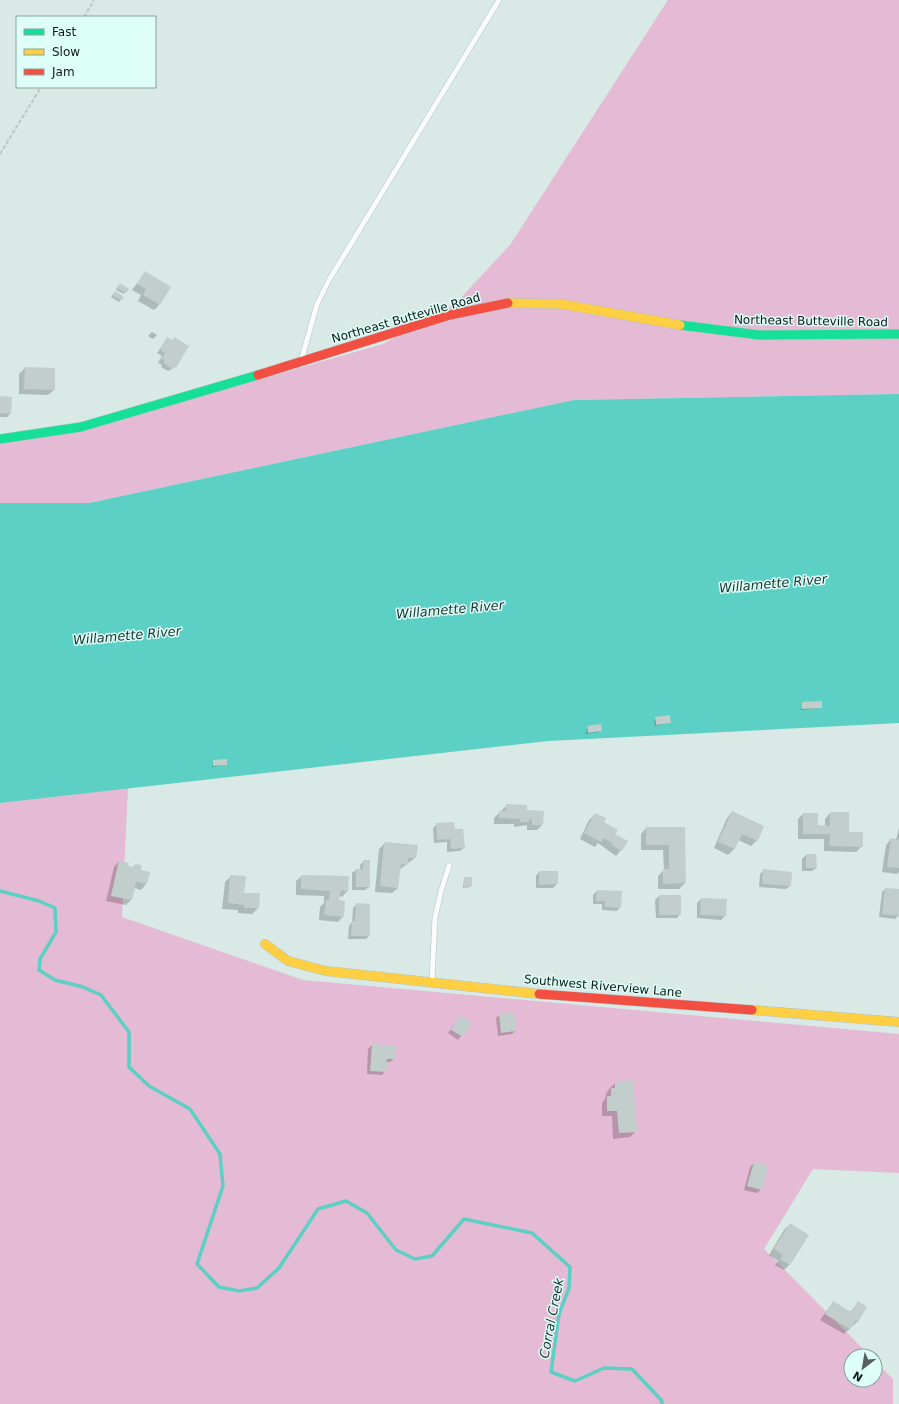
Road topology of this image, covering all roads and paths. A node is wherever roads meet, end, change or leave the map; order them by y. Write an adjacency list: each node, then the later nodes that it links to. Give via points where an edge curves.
1 (94, 0): 3 (path)
2 (499, 0): 7 (lane, via 329,280 317,304)
3 (85, 16)
4 (40, 88): 5 (path)
5 (0, 154)
6 (899, 334): 7 (street, Northeast Butteville Road, via 737,333 676,325 587,308 515,302 450,315)
7 (301, 361): 8 (street, Northeast Butteville Road, via 81,427)
8 (0, 439)
9 (449, 866): 11 (lane, via 434,918)
10 (265, 944): 11 (street, Southwest Riverview Lane, via 288,961 307,966)
11 (432, 982): 12 (street, Southwest Riverview Lane, via 576,998 638,1000)
12 (899, 1022)

